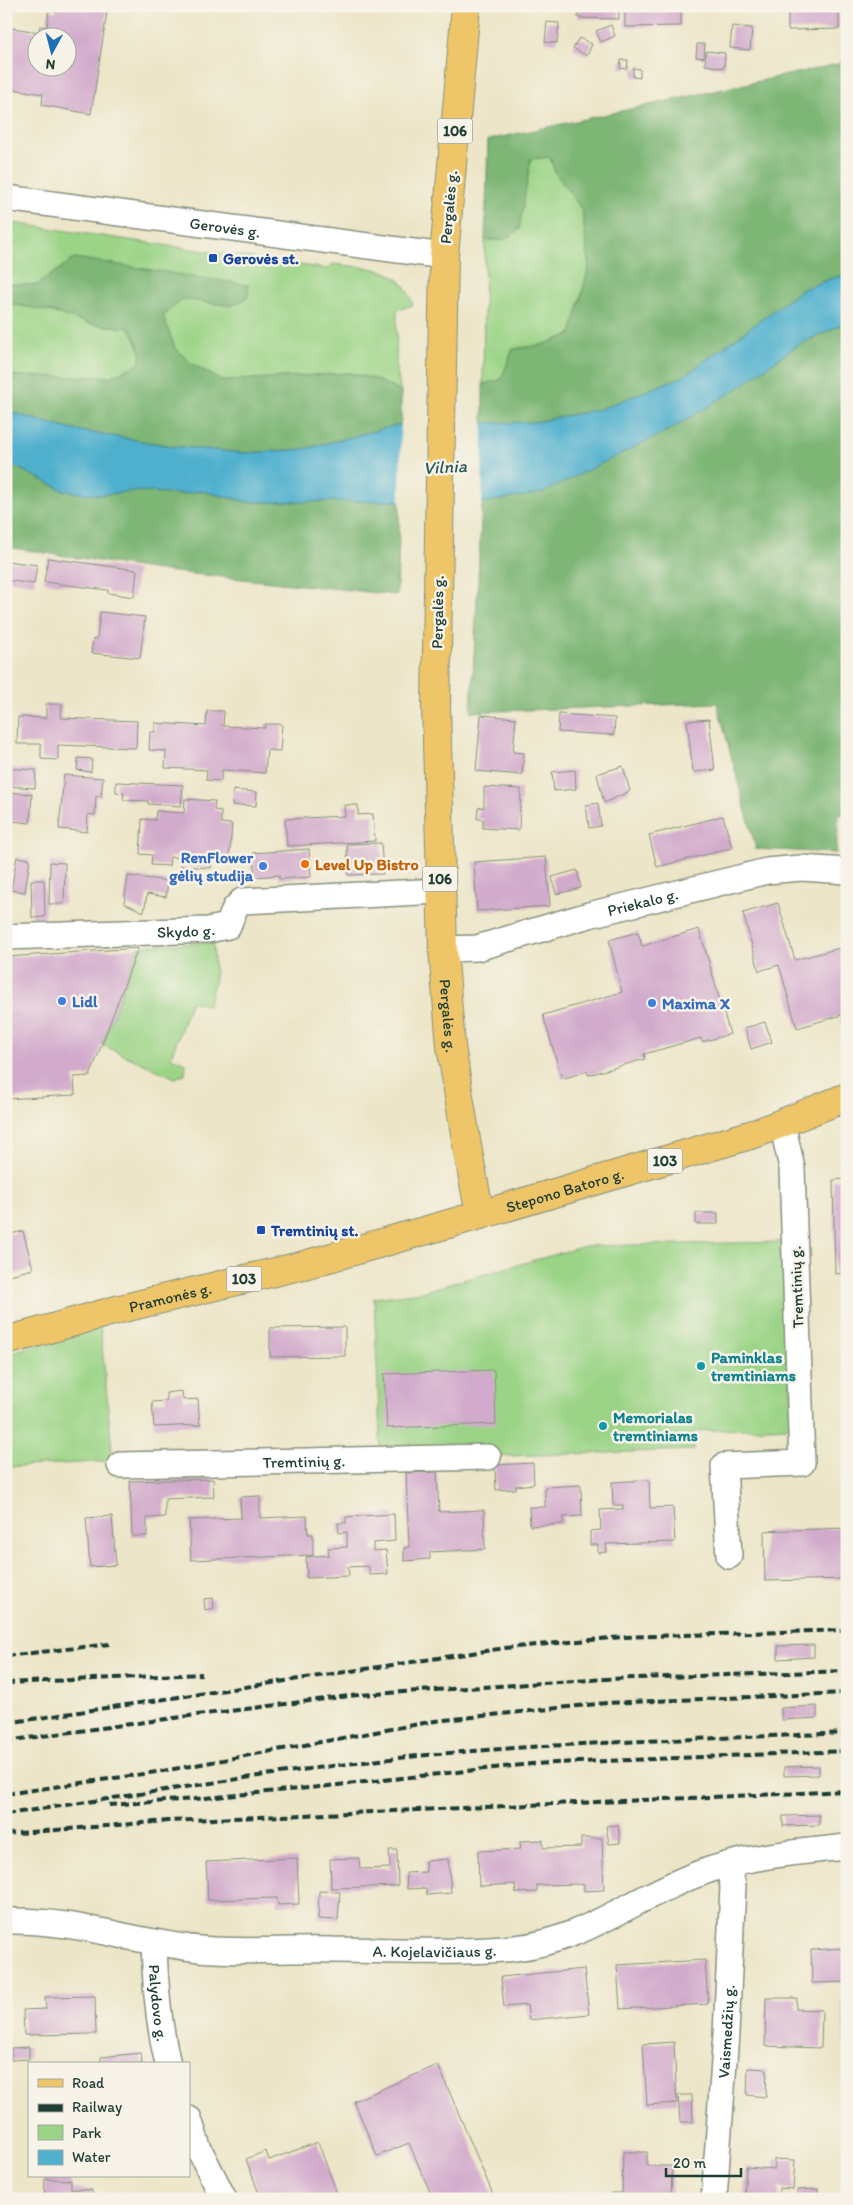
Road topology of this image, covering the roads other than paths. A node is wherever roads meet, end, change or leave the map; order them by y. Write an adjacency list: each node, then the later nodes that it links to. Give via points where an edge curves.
1 (466, 6): 3 (main road, Pergalės g. / 106)
2 (6, 198): 3 (street, Gerovės g.)
3 (444, 256): 5 (main road, Pergalės g. / 106, via 436,706)
4 (847, 871): 7 (street, Priekalo g., via 801,868 767,871 477,948)
5 (440, 891): 6 (street, Skydo g., via 242,900 228,926 208,930); 7 (main road, Pergalės g. / 106)
6 (6, 937)
7 (442, 949): 10 (main road, Pergalės g. / 106, via 451,1046)
8 (847, 1097): 9 (main road, Stepono Batoro g. / 103)
9 (782, 1123): 10 (main road, Stepono Batoro g. / 103); 14 (street, Tremtinių g., via 792,1168 802,1463 724,1466)
10 (480, 1215): 11 (main road, Pramonės g. / 103, via 304,1265 120,1309)
11 (6, 1341)
12 (488, 1457): 13 (street, Tremtinių g.)
13 (120, 1464)
14 (729, 1556)
15 (847, 1847): 16 (street, A. Kojelavičiaus g., via 792,1852)
16 (728, 1865): 18 (street, A. Kojelavičiaus g., via 698,1874 569,1936 544,1944 457,1950 200,1949); 22 (street, Vaismedžių g., via 733,1896)
17 (6, 1921): 18 (street, A. Kojelavičiaus g., via 61,1924)
18 (154, 1942): 19 (street, Palydovo g., via 156,1994)
19 (168, 2062)
20 (190, 2122): 21 (street, via 198,2148)
21 (224, 2199)
22 (714, 2199)

